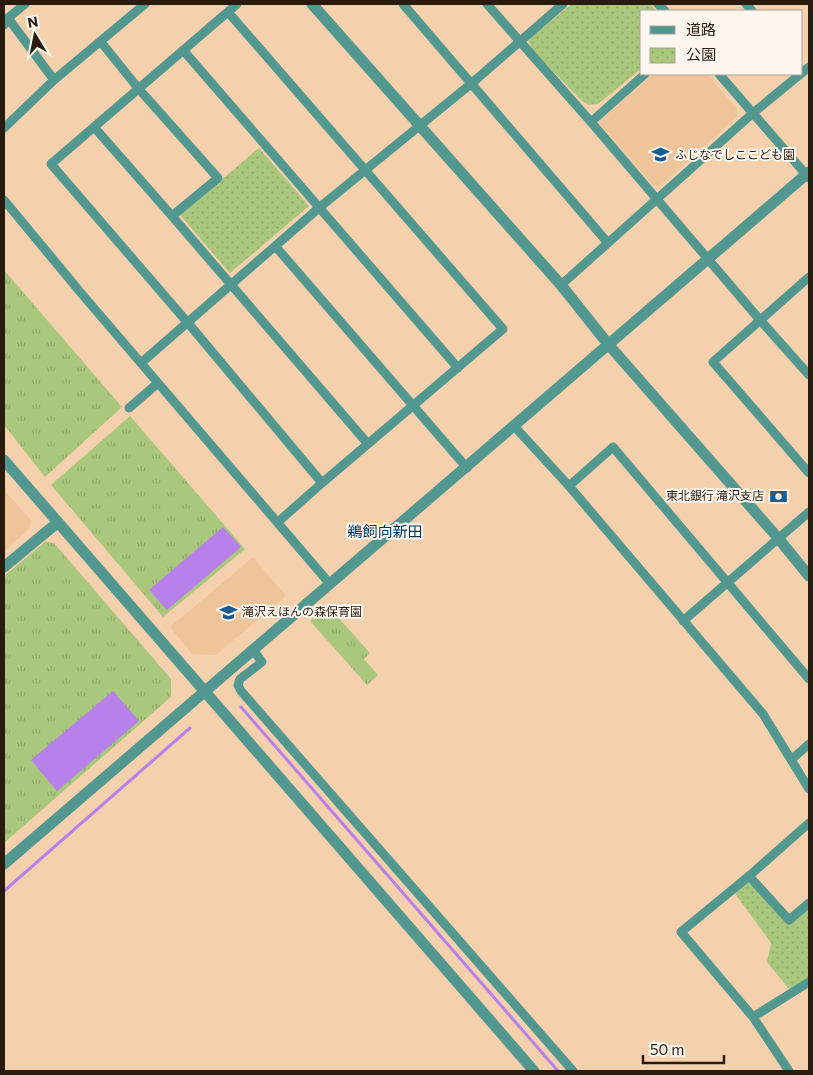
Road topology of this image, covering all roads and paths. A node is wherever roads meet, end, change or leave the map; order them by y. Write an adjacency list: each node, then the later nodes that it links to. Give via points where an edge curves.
1 (26, 4): 9 (street)
2 (145, 4): 11 (street)
3 (237, 4): 8 (street)
4 (312, 4): 21 (street)
5 (403, 4): 17 (street)
6 (488, 4): 10 (street)
7 (563, 4): 10 (street)
8 (228, 12): 12 (street); 24 (street)
9 (6, 22): 16 (street)
10 (519, 40): 17 (street); 20 (street)
11 (101, 42): 16 (street); 18 (street)
12 (184, 50): 18 (street); 28 (street)
13 (644, 75): 20 (street)
14 (720, 75): 19 (street)
15 (799, 75): 19 (street)
16 (54, 80): 23 (street)
17 (472, 83): 21 (street); 30 (street)
18 (138, 88): 22 (street); 29 (street, via 218,178)
19 (753, 114): 25 (street); 27 (street)
20 (591, 122): 27 (street)
21 (420, 125): 24 (street); 34 (street)
22 (94, 127): 29 (street); 37 (street, via 51,164)
23 (4, 128)
24 (365, 169): 28 (street); 40 (street, via 503,330)
25 (808, 175): 32 (street)
26 (4, 200): 39 (street)
27 (657, 201): 30 (street); 32 (street)
28 (320, 207): 31 (street); 40 (street)
29 (172, 216): 35 (street)
30 (608, 243): 34 (street)
31 (276, 247): 35 (street); 43 (street)
32 (708, 258): 36 (street); 38 (street)
33 (809, 279): 36 (street)
34 (561, 285): 38 (street)
35 (232, 286): 37 (street); 46 (street)
36 (760, 320): 41 (street); 49 (street, via 713,362)
37 (188, 323): 39 (street); 50 (street)
38 (608, 344): 45 (street); 55 (street)
39 (141, 363): 42 (street)
40 (458, 368): 43 (street)
41 (809, 375)
42 (158, 383): 44 (street); 53 (street)
43 (413, 406): 46 (street); 48 (street)
44 (129, 408)
45 (514, 426): 48 (street); 51 (street)
46 (368, 444): 50 (street)
47 (4, 460): 54 (street)
48 (467, 468): 59 (street)
49 (809, 473)
50 (322, 483): 53 (street)
51 (568, 486): 58 (street, via 613,447); 60 (street)
52 (809, 512): 55 (street)
53 (278, 522): 59 (street)
54 (57, 523): 56 (street); 63 (street)
55 (778, 538): 57 (street); 58 (street)
56 (4, 568)
57 (809, 576)
58 (726, 583): 60 (street); 62 (street)
59 (330, 584): 61 (street)
60 (683, 621): 65 (street, via 763,714)
61 (253, 650): 63 (street); 74 (street, via 262,662 240,679 241,691)
62 (809, 680)
63 (204, 691): 68 (street); 73 (street)
64 (809, 744): 65 (street)
65 (791, 760): 66 (street)
66 (809, 789)
67 (809, 823): 69 (street)
68 (4, 864)
69 (749, 876): 70 (street, via 789,920); 72 (street, via 681,932)
70 (809, 903)
71 (809, 982): 72 (street)
72 (753, 1017): 75 (street)
73 (534, 1071)
74 (573, 1071)
75 (789, 1071)

